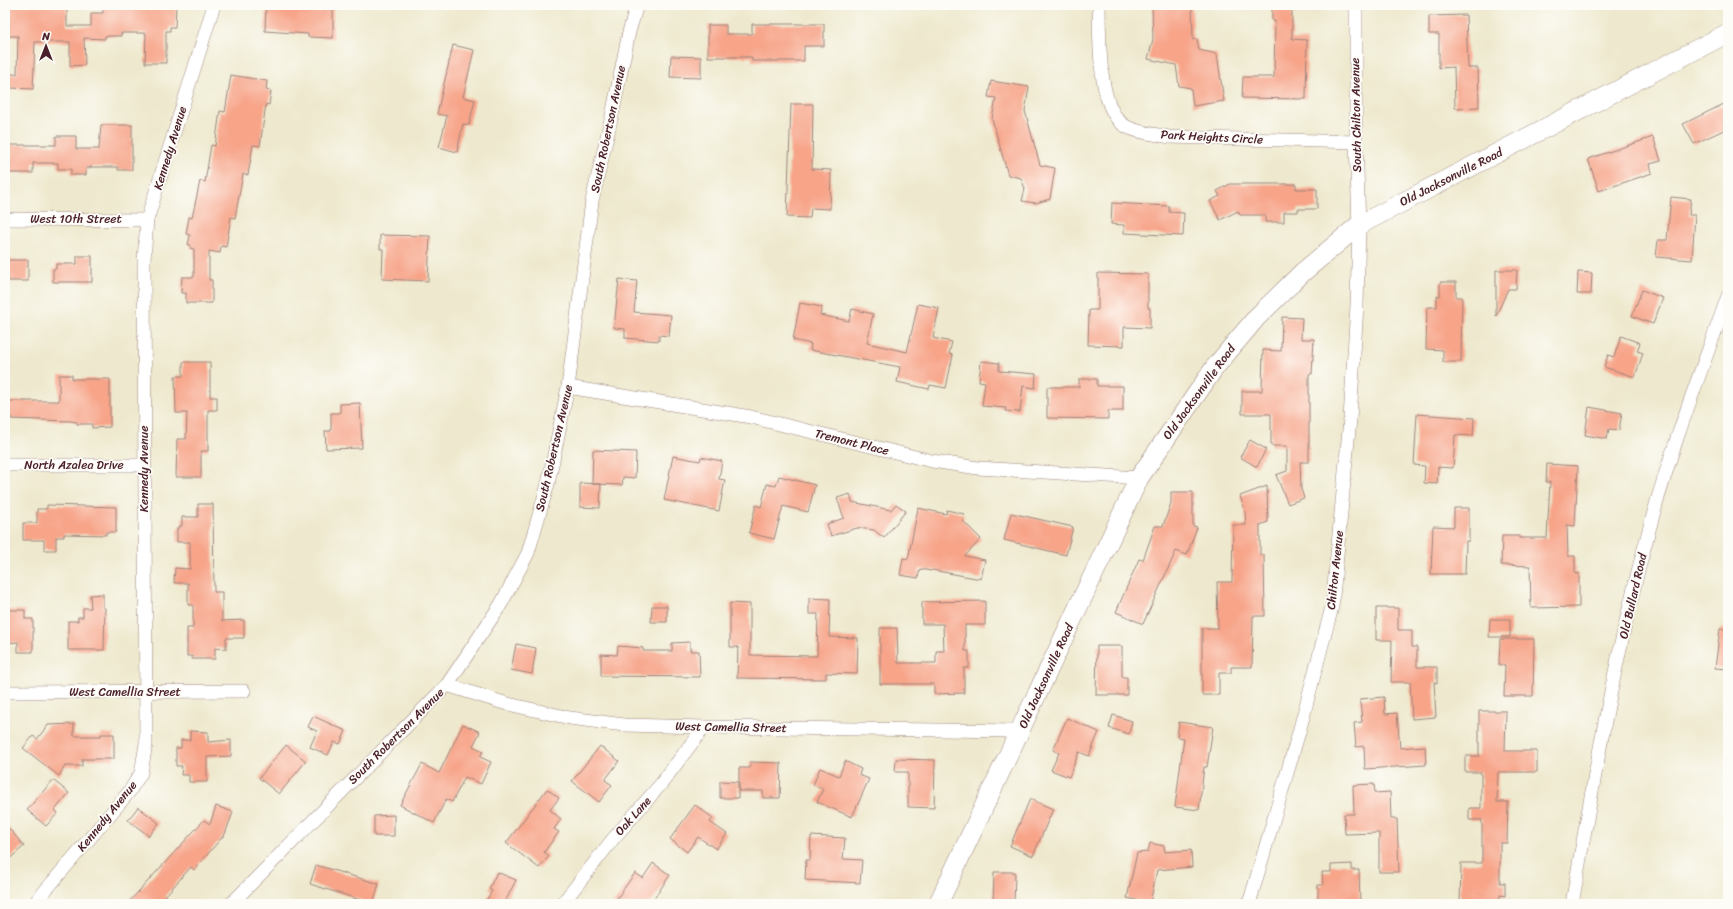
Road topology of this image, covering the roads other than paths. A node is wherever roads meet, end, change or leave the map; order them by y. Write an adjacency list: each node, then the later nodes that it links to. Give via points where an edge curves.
1 (214, 5): 8 (street, Kennedy Avenue)
2 (637, 5): 11 (street, South Robertson Avenue, via 592,201)
3 (1099, 5): 6 (street, Park Heights Circle, via 1100,61 1106,94 1114,116 1126,126 1169,137)
4 (1356, 5): 6 (street, South Chilton Avenue)
5 (1728, 33): 9 (main road, Old Jacksonville Road)
6 (1356, 142): 9 (street, South Chilton Avenue)
7 (5, 219): 8 (street, West 10th Street)
8 (147, 220): 13 (street, Kennedy Avenue, via 144,260)
9 (1359, 225): 14 (main road, Old Jacksonville Road, via 1303,272 1252,323 1215,367); 25 (street, Chilton Avenue, via 1350,419 1332,607)
10 (1728, 296): 26 (street, Old Bullard Road, via 1679,432 1649,530 1617,667)
11 (568, 387): 14 (street, Tremont Place, via 751,417 932,461 978,468); 15 (street, South Robertson Avenue, via 548,484 528,553 501,604)
12 (5, 465): 13 (street, North Azalea Drive)
13 (144, 465): 17 (street, Kennedy Avenue)
14 (1139, 478): 20 (main road, Old Jacksonville Road)
15 (446, 685): 19 (street, West Camellia Street, via 504,703 570,718 624,725); 21 (street, South Robertson Avenue)
16 (5, 692): 17 (street, West Camellia Street)
17 (145, 692): 18 (street, West Camellia Street); 22 (street, Kennedy Avenue, via 146,744 141,774 129,792)
18 (244, 692)
19 (704, 727): 20 (street, West Camellia Street); 23 (street, Oak Lane, via 662,784 613,839)
20 (1020, 730): 24 (main road, Old Jacksonville Road)
21 (238, 902)
22 (34, 904)
23 (562, 904)
24 (938, 904)
25 (1249, 904)
26 (1572, 904)

